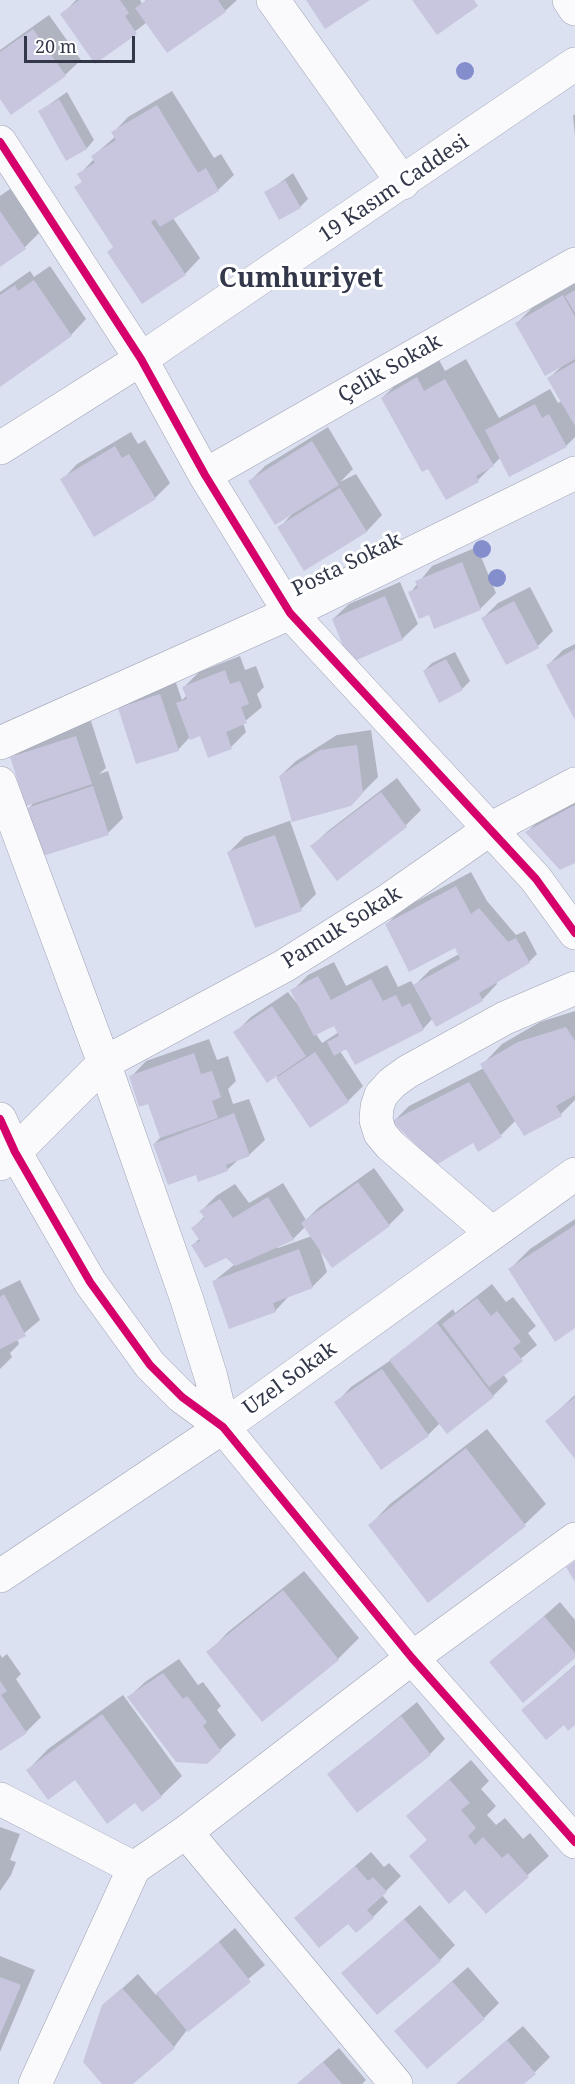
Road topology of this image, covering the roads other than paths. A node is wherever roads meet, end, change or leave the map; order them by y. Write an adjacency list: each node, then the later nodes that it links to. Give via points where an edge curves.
1 (273, 0): 6 (street)
2 (569, 0): 3 (street)
3 (575, 9)
4 (575, 64): 6 (street, 19 Kasım Caddesi)
5 (0, 142): 8 (street)
6 (403, 183): 8 (street, 19 Kasım Caddesi)
7 (575, 264): 11 (street, Çelik Sokak)
8 (141, 359): 9 (street, 19 Kasım Caddesi); 11 (street)
9 (0, 448)
10 (575, 473): 12 (street, Posta Sokak)
11 (205, 475): 12 (street)
12 (290, 613): 13 (street, Posta Sokak); 16 (street)
13 (0, 743)
14 (0, 783): 19 (street)
15 (575, 784): 16 (street, Pamuk Sokak)
16 (490, 828): 17 (street, via 536,879); 19 (street, Pamuk Sokak, via 320,944)
17 (575, 933)
18 (575, 988): 23 (street, via 505,1018 407,1072 381,1095 375,1120 380,1133)
19 (104, 1063): 21 (street, Pamuk Sokak); 24 (street, via 187,1300)
20 (0, 1119): 21 (street)
21 (8, 1158): 24 (street, via 150,1365 182,1397)
22 (575, 1174): 23 (street, Uzel Sokak)
23 (492, 1233): 24 (street, Uzel Sokak)
24 (224, 1427): 26 (street, Uzel Sokak); 27 (street)
25 (575, 1539): 27 (street)
26 (0, 1576)
27 (412, 1658): 29 (street); 30 (street)
28 (0, 1799): 31 (street)
29 (186, 1832): 31 (street); 33 (street)
30 (575, 1842)
31 (134, 1868): 32 (street)
32 (34, 2084)
33 (396, 2084)

